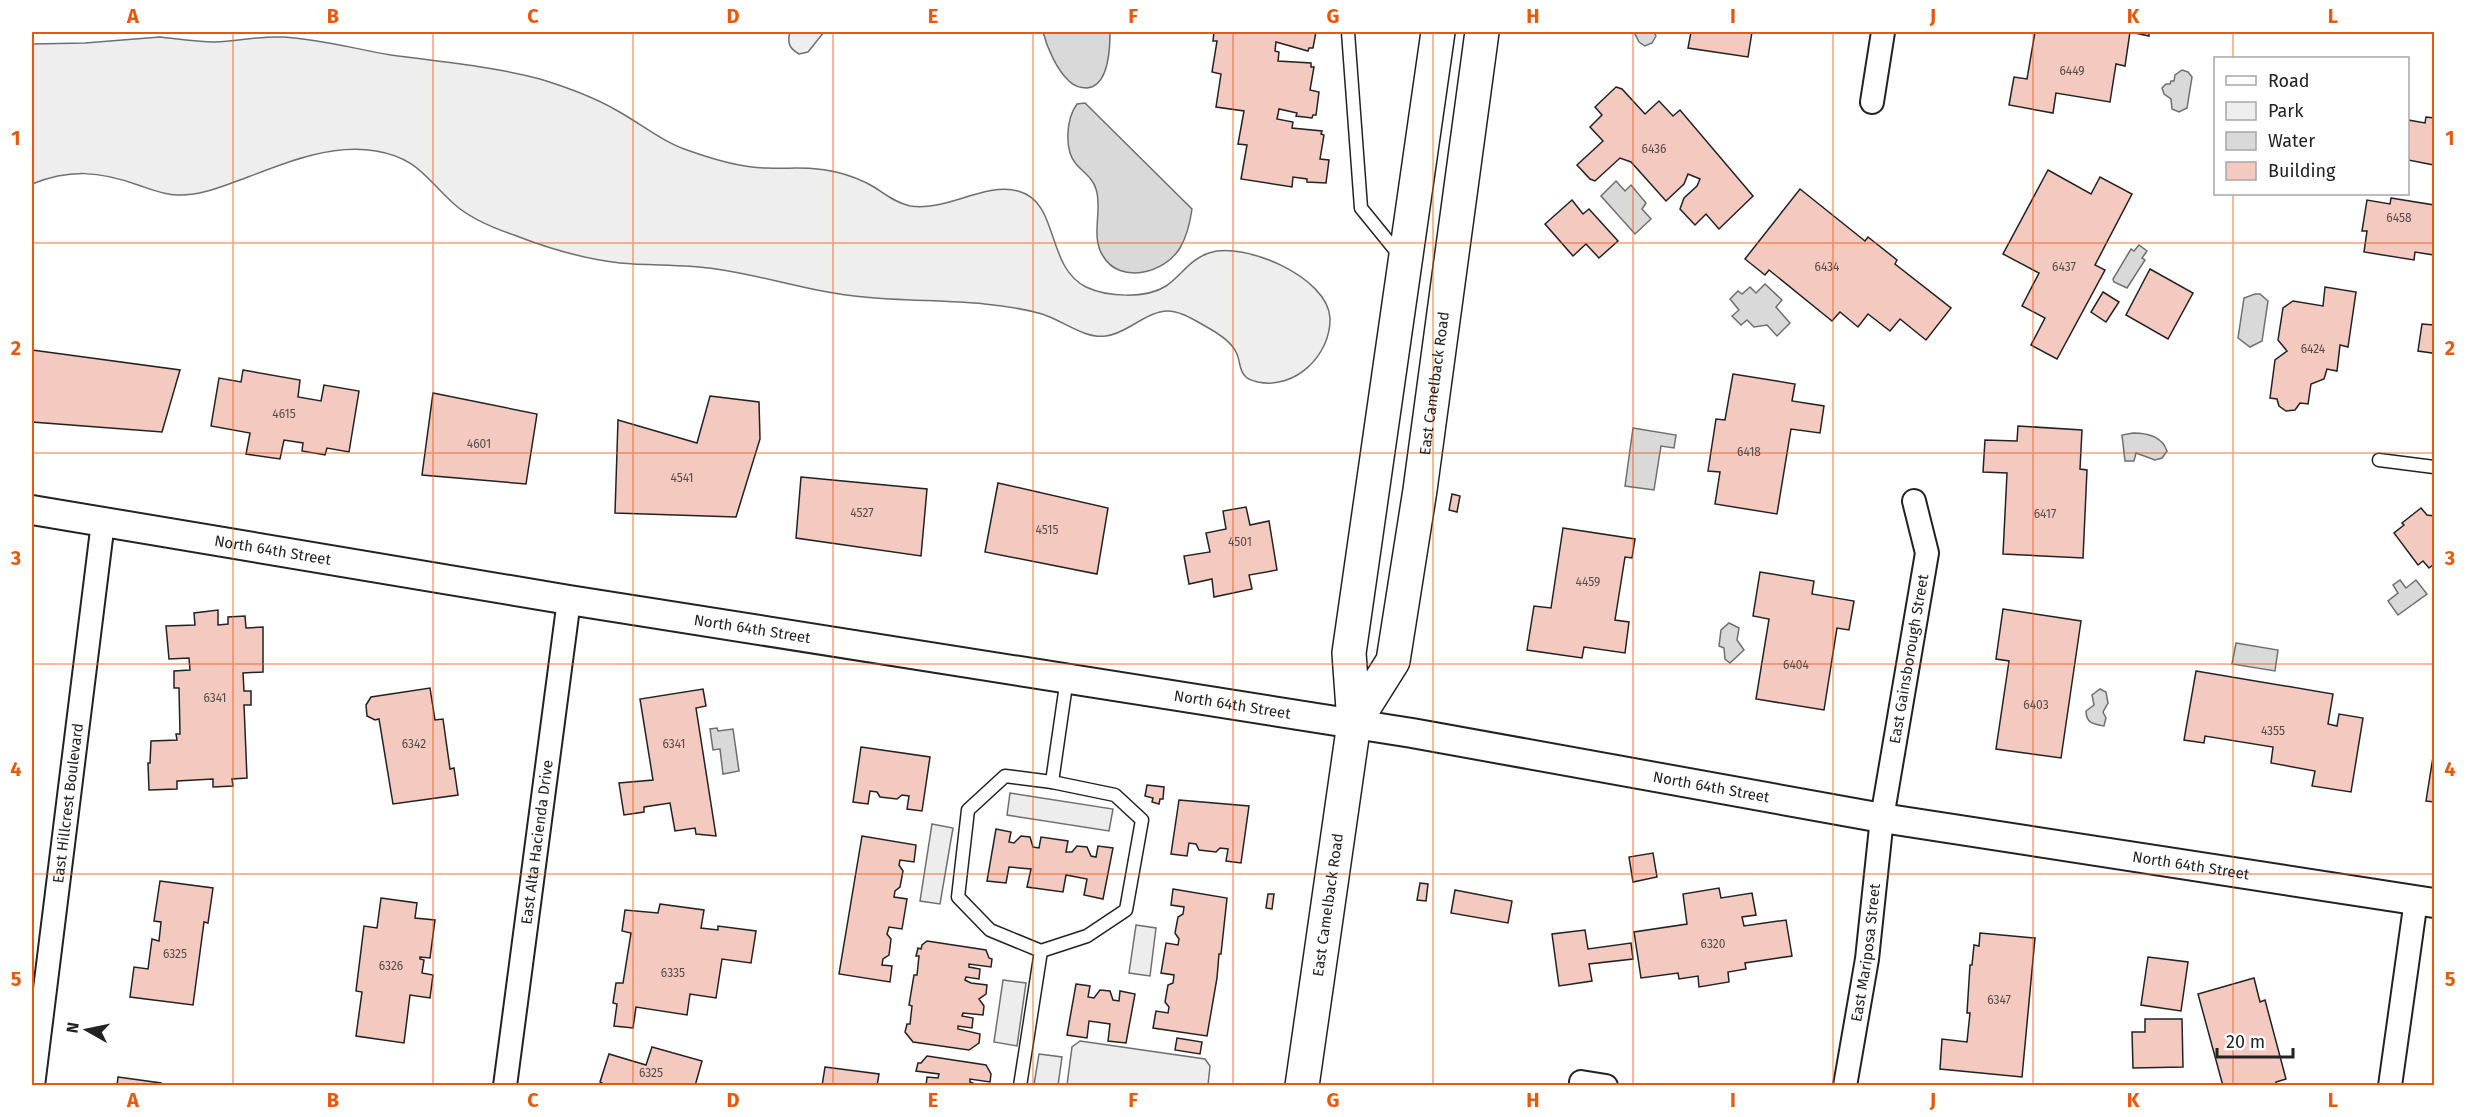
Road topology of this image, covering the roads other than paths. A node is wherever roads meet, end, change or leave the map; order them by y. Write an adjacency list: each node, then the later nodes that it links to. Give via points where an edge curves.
1 (1348, 32): 6 (lane, via 1361,208)
2 (1438, 32): 6 (main road, East Camelback Road)
3 (1482, 32): 7 (main road, East Camelback Road)
4 (1883, 32): 5 (street)
5 (1872, 102)
6 (1406, 262): 7 (main road); 15 (main road, East Camelback Road, via 1349,653)
7 (1451, 268): 15 (main road, East Camelback Road, via 1393,661)
8 (2379, 460): 9 (lane)
9 (2434, 467)
10 (1914, 501): 17 (street, East Gainsborough Street, via 1927,553)
11 (32, 510): 12 (street, North 64th Street)
12 (103, 522): 13 (street, North 64th Street); 21 (street, East Hillcrest Boulevard)
13 (569, 600): 14 (street, North 64th Street); 22 (street, East Alta Hacienda Drive)
14 (1067, 678): 15 (street, North 64th Street); 16 (lane)
15 (1354, 723): 17 (street, North 64th Street); 24 (main road, East Camelback Road)
16 (1052, 782): 19 (lane, via 1005,776 968,810 958,897 990,930); 19 (lane, via 1115,795 1142,820 1126,910 1087,936)
17 (1881, 818): 18 (street, North 64th Street); 26 (street, East Mariposa Street, via 1867,959)
18 (2425, 902): 27 (street)
19 (1041, 951): 23 (lane)
20 (1581, 1082): 25 (street)
21 (33, 1086)
22 (505, 1086)
23 (1020, 1086)
24 (1302, 1086)
25 (1606, 1086)
26 (1845, 1086)
27 (2390, 1086)

